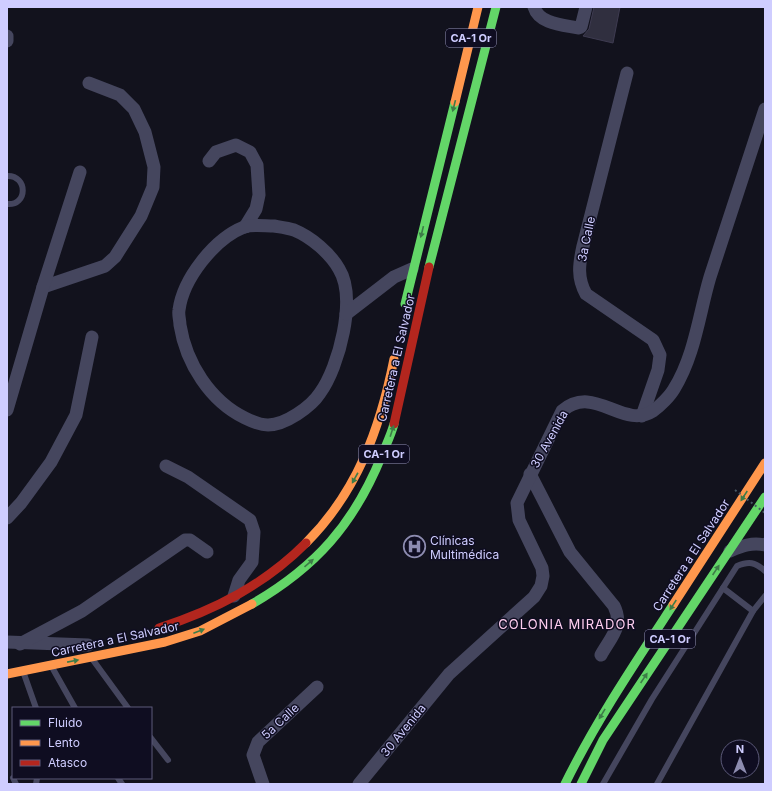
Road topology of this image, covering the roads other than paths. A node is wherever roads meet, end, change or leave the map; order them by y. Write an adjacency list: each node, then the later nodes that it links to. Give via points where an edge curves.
1 (478, 7): 15 (highway, Carretera a El Salvador / CA-1 Or, one-way to 15)
2 (496, 7): 41 (highway, Carretera a El Salvador / CA-1 Or, one-way to 2, via 165,642 200,631 231,616 276,590 296,574 321,553 352,516 370,485 396,419 429,268)
3 (534, 7): 4 (street, via 543,20 578,28 581,27)
4 (586, 7)
5 (7, 36): 6 (street)
6 (7, 41)
7 (627, 73): 22 (street, 3a Calle, via 583,246 579,274 580,284 586,294 653,340 660,355 658,370)
8 (90, 83): 16 (street, via 120,95 134,109 145,132 154,167 153,187 141,216 116,257 105,266)
9 (765, 109): 22 (street, via 710,276 693,347 674,390 653,410)
10 (209, 161): 14 (street, via 216,152 236,145 250,152 257,165 259,195 256,209)
11 (80, 172): 16 (street)
12 (7, 176): 13 (lane, via 18,178 24,191 16,202)
13 (8, 205)
14 (245, 227): 18 (street, via 274,226 294,230 312,241 339,270 345,284); 18 (street, via 231,234 206,256 190,278 178,311 192,364 224,406 252,421 267,425 282,423 293,417 320,394 335,365 341,347)
15 (412, 269): 17 (highway, Carretera a El Salvador / CA-1 Or); 18 (street, via 394,277)
16 (43, 287): 21 (street)
17 (404, 311)
18 (346, 314)
19 (92, 337): 27 (street, via 76,415 51,462)
20 (396, 348): 33 (highway, Carretera a El Salvador / CA-1 Or, one-way to 33, via 379,422 349,488 309,541 287,561)
21 (7, 410)
22 (642, 416): 25 (street, 30 Avenida, via 630,415 591,402 572,403 562,411)
23 (765, 463): 55 (highway, Carretera a El Salvador / CA-1 Or, one-way to 55, via 605,709)
24 (166, 466): 32 (street, via 188,477 250,520 254,532 252,562)
25 (530, 474): 43 (street, via 570,552 618,613 619,623); 54 (street, 30 Avenida, via 517,502 517,513 542,568 541,586 524,607 449,674)
26 (765, 497): 30 (highway, CA-1 Or)
27 (7, 518)
28 (765, 545): 30 (street, via 742,546)
29 (207, 552): 40 (street, via 190,540 184,540 82,611)
30 (727, 553): 56 (highway, CA-1 Or, one-way to 30, via 603,740)
31 (765, 571): 34 (lane, via 757,564 747,562 737,566)
32 (247, 572): 33 (street); 35 (street, via 240,580)
33 (256, 583): 35 (highway, Carretera a El Salvador / CA-1 Or)
34 (722, 588): 37 (lane); 57 (lane, via 652,699)
35 (234, 596): 38 (highway, Carretera a El Salvador / CA-1 Or, via 204,613)
36 (765, 596): 37 (lane)
37 (753, 611): 58 (lane)
38 (149, 631)
39 (7, 642): 40 (street)
40 (20, 644): 41 (street)
41 (91, 649): 42 (highway, Carretera a El Salvador / CA-1 Or); 44 (highway, Carretera a El Salvador / CA-1 Or, one-way to 41); 50 (lane)
42 (49, 653)
43 (601, 655)
44 (51, 665): 45 (highway, Carretera a El Salvador / CA-1 Or); 49 (lane)
45 (23, 671): 46 (highway, Carretera a El Salvador / CA-1 Or); 48 (lane)
46 (7, 674)
47 (318, 687): 53 (street, 5a Calle, via 258,742 253,754)
48 (36, 707)
49 (74, 707)
50 (127, 707)
51 (152, 739): 52 (lane)
52 (168, 760)
53 (263, 784)
54 (359, 784)
55 (565, 784)
56 (581, 784)
57 (603, 784)
58 (657, 784)

